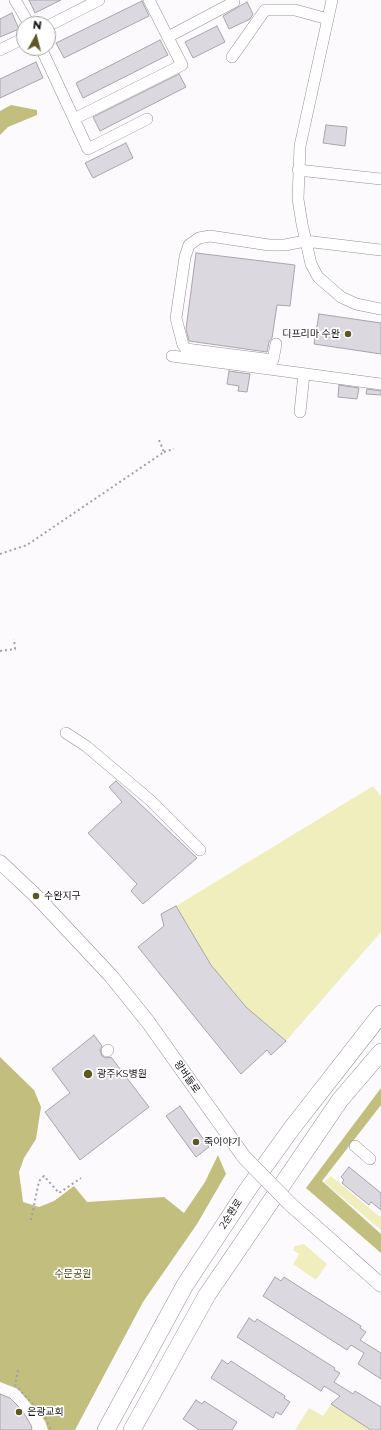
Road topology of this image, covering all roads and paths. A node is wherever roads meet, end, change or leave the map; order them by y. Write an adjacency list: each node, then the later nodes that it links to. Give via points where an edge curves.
1 (15, 0): 6 (street)
2 (99, 0): 8 (street)
3 (149, 0): 9 (street)
4 (234, 0): 9 (street)
5 (332, 0): 7 (street)
6 (24, 16)
7 (328, 19): 13 (street, via 295,10 265,10); 16 (street, via 307,110)
8 (56, 22)
9 (168, 38): 14 (street, via 182,65)
10 (16, 42): 11 (street)
11 (0, 50)
12 (45, 56): 14 (street)
13 (232, 57)
14 (74, 119): 15 (street, via 88,149)
15 (147, 119)
16 (298, 170): 17 (street); 18 (street, via 298,199)
17 (381, 179)
18 (305, 242): 19 (street); 20 (street, via 311,264 318,277 330,289 356,304); 21 (street, via 269,245 210,236 199,238 189,245 185,257 176,318 186,348 273,360)
19 (381, 250)
20 (381, 309)
21 (276, 344)
22 (172, 356): 23 (street)
23 (304, 374): 24 (street); 25 (street)
24 (381, 384)
25 (300, 412)
26 (158, 440): 28 (path)
27 (174, 449): 28 (path)
28 (164, 452): 29 (path, via 27,545)
29 (0, 554)
30 (14, 639): 31 (path, via 15,649)
31 (0, 650)
32 (66, 733): 33 (street, via 86,746 139,790)
33 (200, 850)
34 (0, 862): 41 (main road, 왕버들로, bridge, via 36,896 111,976 148,1022 244,1157 290,1204)
35 (381, 1014): 44 (highway, 2순환로, via 248,1188 185,1285)
36 (381, 1052): 45 (highway, via 340,1100 207,1294)
37 (355, 1146): 38 (street)
38 (370, 1159)
39 (81, 1178): 40 (path, via 59,1193 44,1176 39,1180)
40 (31, 1220)
41 (381, 1285)
42 (18, 1370): 43 (path, via 15,1385 45,1417)
43 (51, 1430)
44 (106, 1430)
45 (132, 1430)

